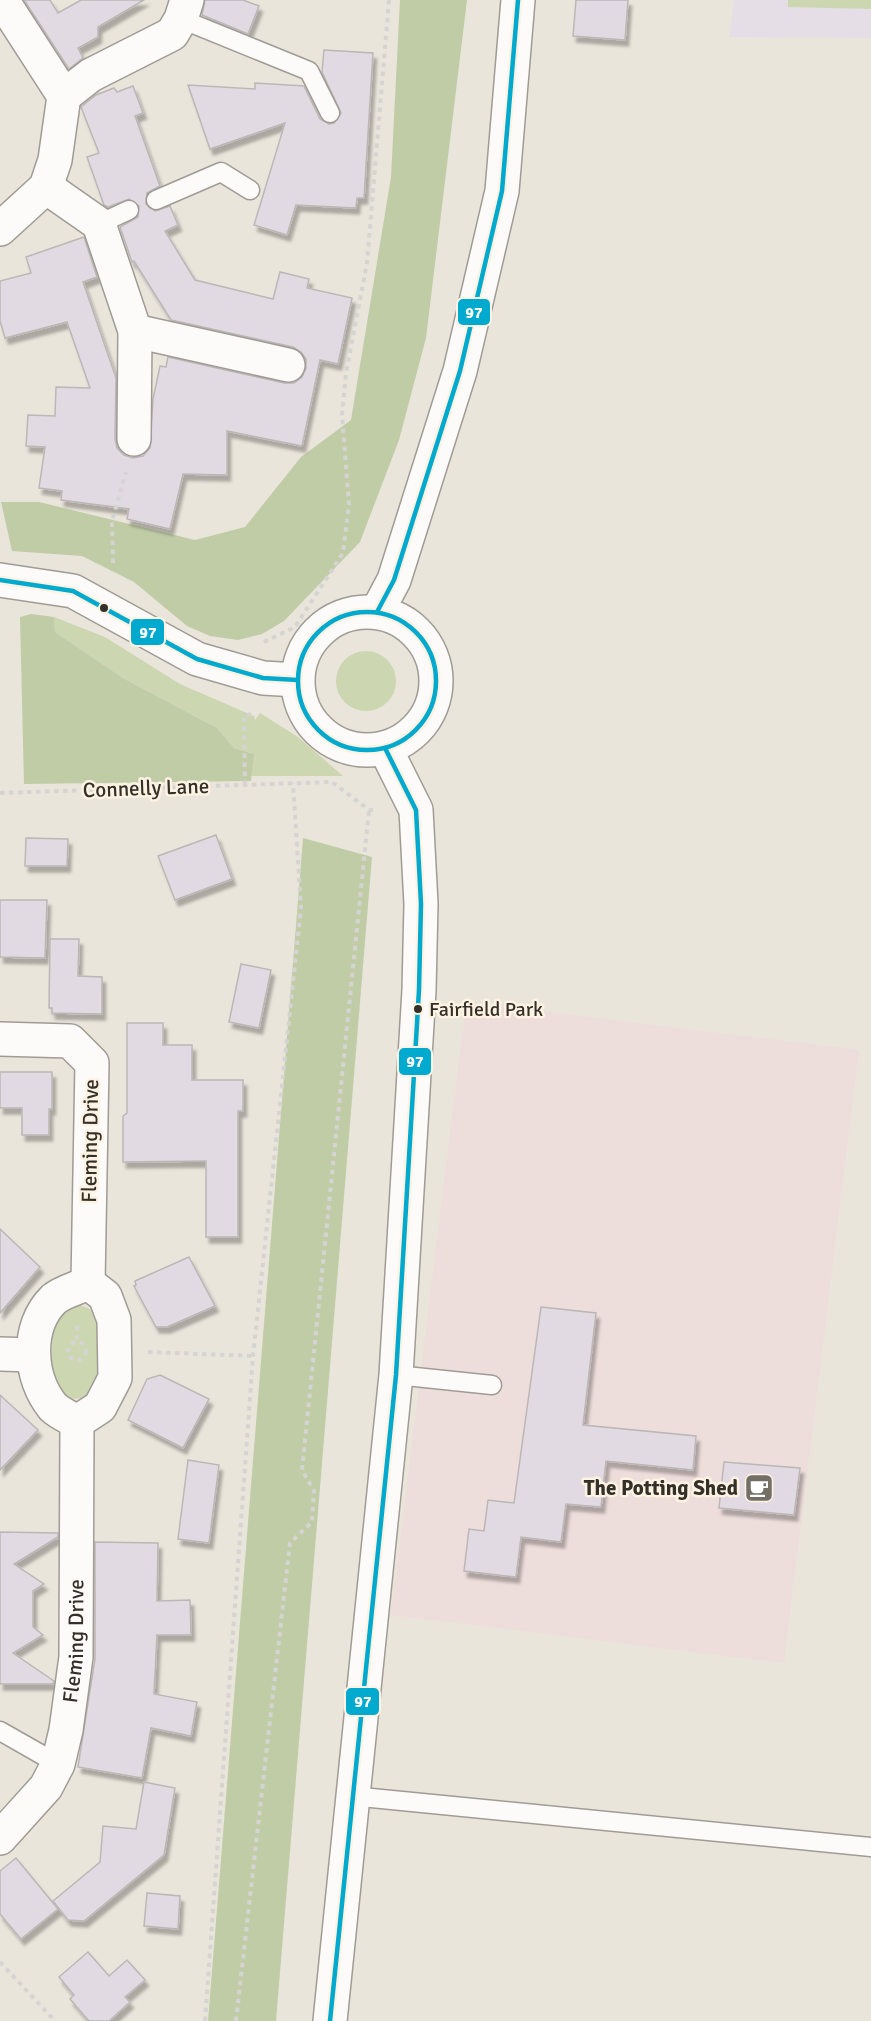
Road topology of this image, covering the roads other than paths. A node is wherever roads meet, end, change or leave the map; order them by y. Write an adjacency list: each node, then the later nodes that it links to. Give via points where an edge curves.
1 (2, 0): 4 (street)
2 (518, 0): 16 (street, via 502,191 471,326 398,569)
3 (184, 9): 4 (street, via 172,34 91,75); 5 (lane, via 309,71)
4 (64, 96): 6 (street, via 55,160)
5 (330, 113)
6 (46, 187): 10 (street); 11 (street)
7 (250, 190): 8 (lane, via 221,172)
8 (156, 200)
9 (129, 210): 10 (lane)
10 (99, 224): 12 (street)
11 (0, 229)
12 (135, 331): 13 (street); 14 (street)
13 (288, 365)
14 (134, 439)
15 (0, 580): 17 (street, via 73,591 197,660 263,678)
16 (377, 612): 17 (street, via 353,612 331,621 313,636 302,657); 18 (street, via 400,619 419,633 432,653 437,676 434,700 424,722 406,738)
17 (297, 680): 18 (street, via 300,701 324,735 343,746 364,751)
18 (385, 748): 23 (street, via 416,810 421,904)
19 (0, 1039): 20 (street, Fleming Drive, via 70,1041 92,1063)
20 (88, 1283): 22 (street, via 55,1298 38,1321); 25 (street, via 105,1296 114,1320 101,1351 115,1378 100,1407)
21 (0, 1354): 22 (street)
22 (33, 1355): 25 (street, via 38,1384 55,1408)
23 (396, 1375): 24 (lane); 28 (street)
24 (492, 1385)
25 (77, 1422): 27 (street, Fleming Drive, via 76,1657)
26 (0, 1731): 27 (lane)
27 (58, 1764): 29 (street, Fleming Drive, via 46,1787)
28 (351, 1796): 30 (lane); 31 (street)
29 (0, 1838)
30 (871, 1847)
31 (330, 2021)

